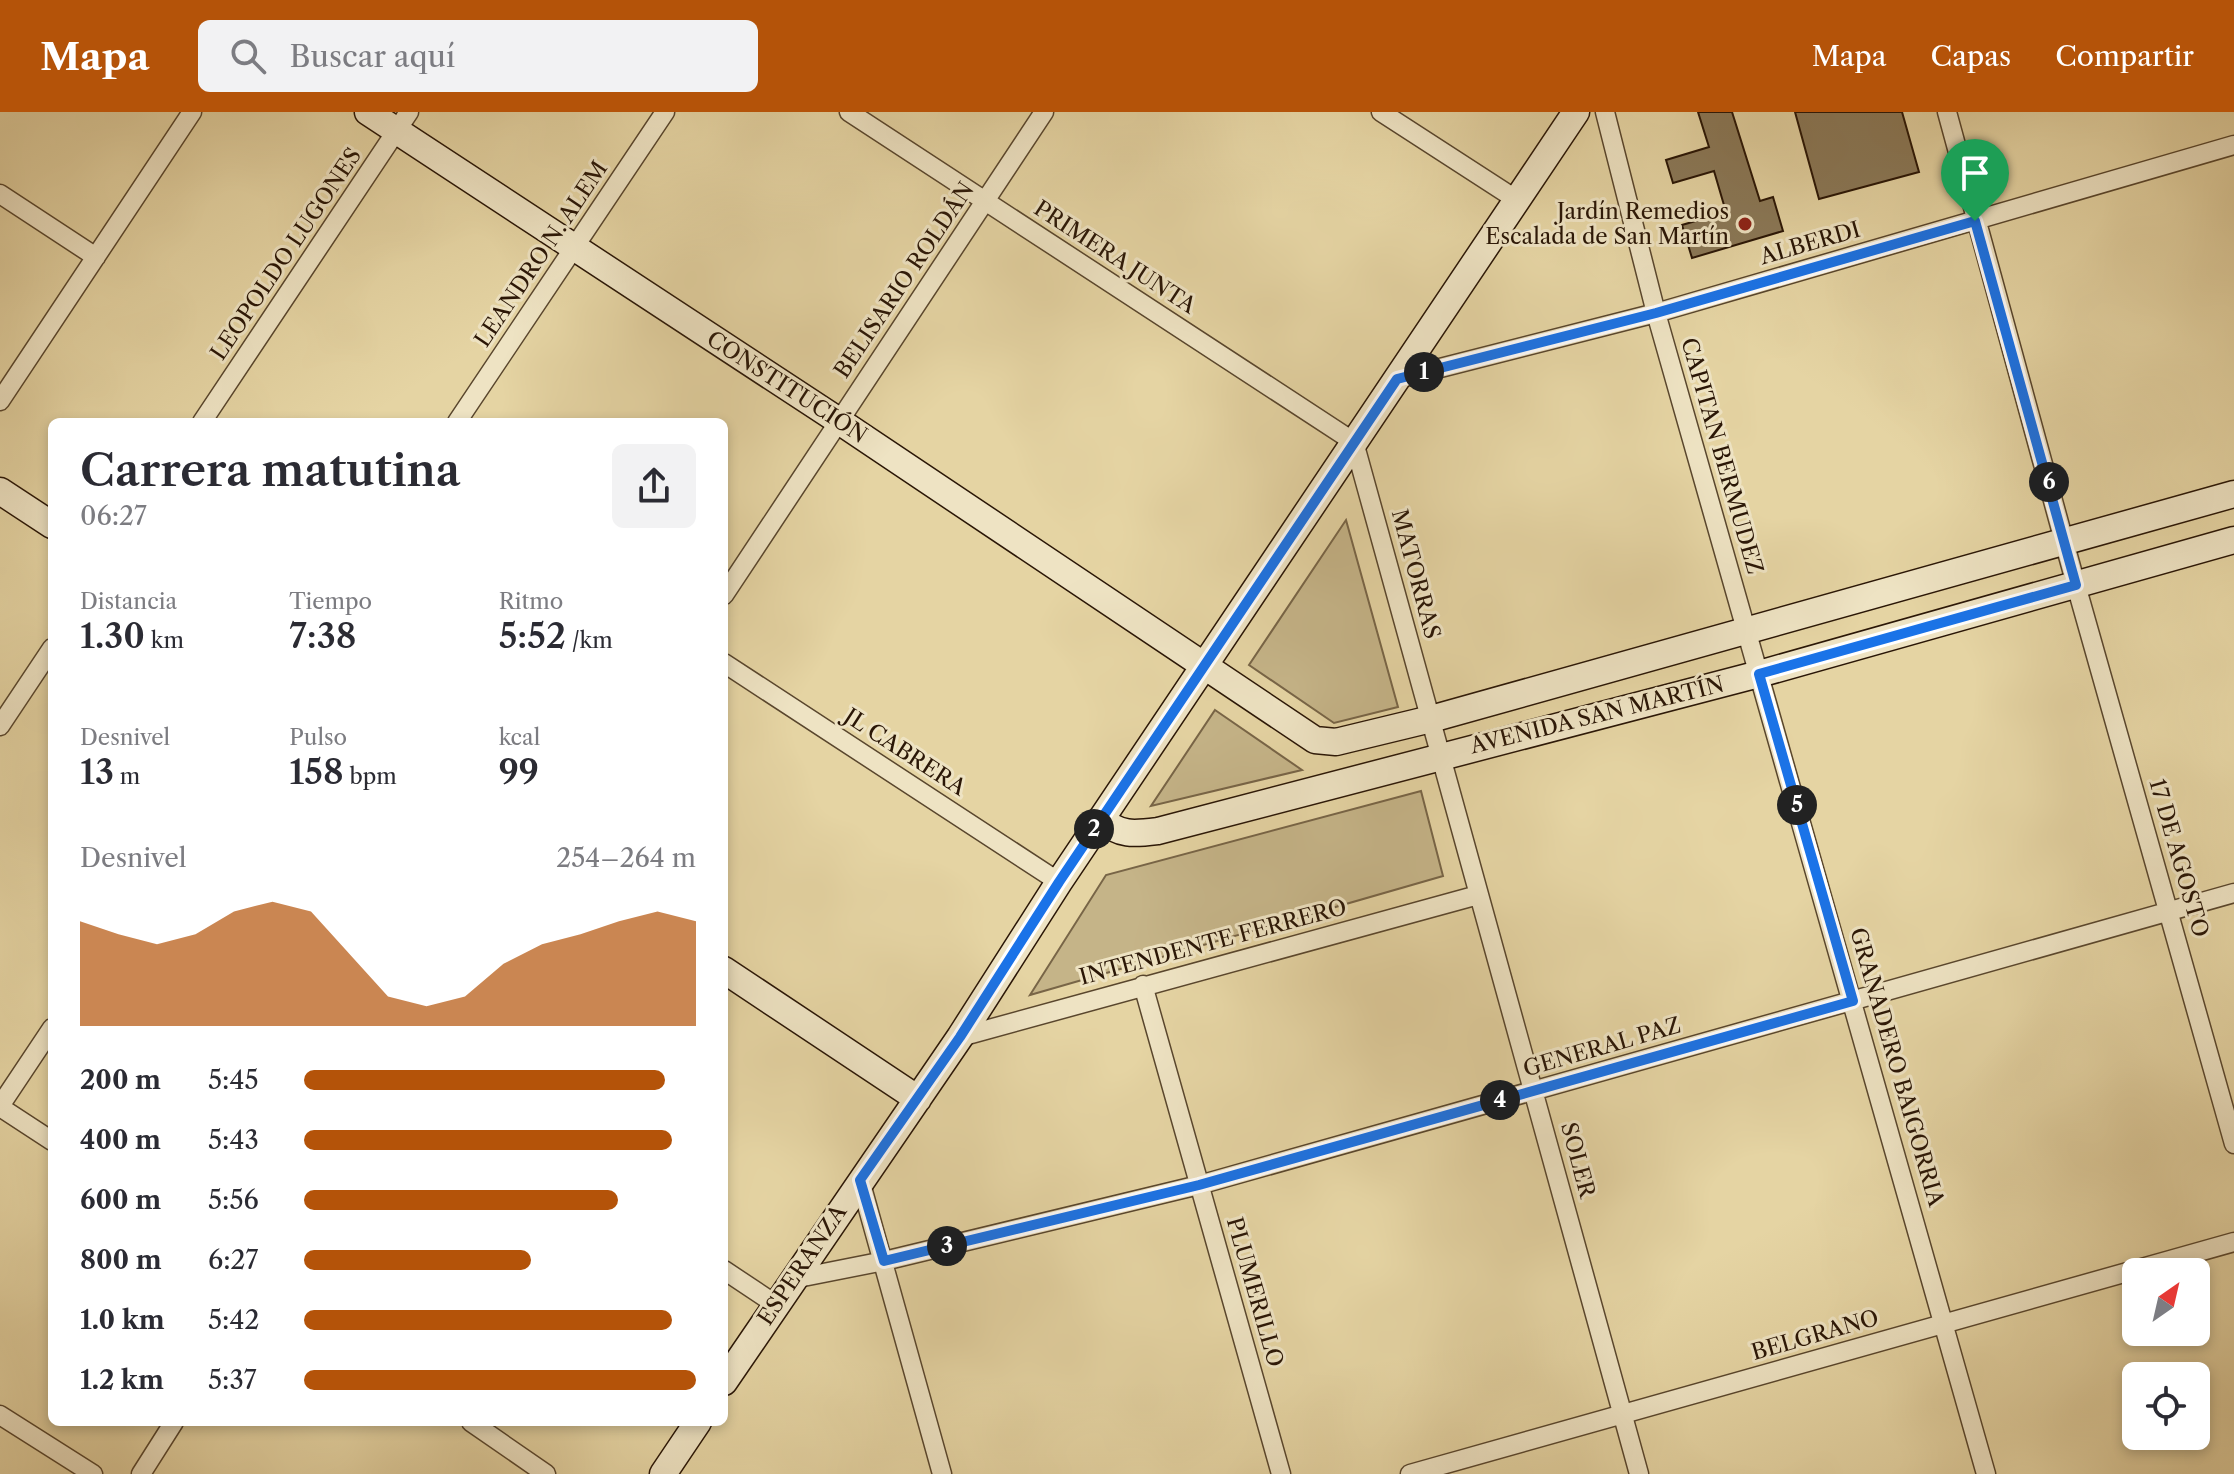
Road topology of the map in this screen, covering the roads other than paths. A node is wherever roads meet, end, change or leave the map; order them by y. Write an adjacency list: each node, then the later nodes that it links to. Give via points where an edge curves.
1 (192, 112): 17 (street)
2 (368, 112): 10 (main road, CONSTITUCIÓN)
3 (665, 112): 16 (street, LEANDRO N. ALEM)
4 (849, 112): 14 (street, PRIMERA JUNTA)
5 (1044, 112): 14 (street, BELISARIO ROLDÁN)
6 (1381, 112): 13 (street)
7 (1576, 112): 13 (main road, ESPERANZA)
8 (1605, 112): 18 (street, CAPITAN BERMUDEZ)
9 (1947, 112): 15 (street, 17 DE AGOSTO)
10 (402, 122): 16 (main road, CONSTITUCIÓN); 21 (street, LEOPOLDO LUGONES)
11 (2234, 145): 15 (street, ALBERDI)
12 (0, 194): 17 (street)
13 (1517, 200): 19 (main road, ESPERANZA)
14 (985, 201): 23 (street, BELISARIO ROLDÁN); 24 (street, PRIMERA JUNTA)
15 (1975, 221): 18 (street, ALBERDI); 29 (street, 17 DE AGOSTO)
16 (574, 248): 22 (street, LEANDRO N. ALEM); 23 (main road, CONSTITUCIÓN)
17 (96, 257): 20 (street)
18 (1656, 313): 19 (street, ALBERDI); 32 (street, CAPITAN BERMUDEZ)
19 (1397, 379): 24 (main road, ESPERANZA)
20 (0, 401)
21 (205, 418)
22 (460, 418)
23 (839, 421): 31 (street, BELISARIO ROLDÁN); 35 (main road, CONSTITUCIÓN)
24 (1354, 442): 35 (main road, ESPERANZA); 37 (street, MATORRAS)
25 (0, 491): 27 (main road)
26 (2234, 494): 29 (main road, AVENIDA SAN MARTÍN)
27 (48, 522)
28 (2234, 540): 30 (main road, AVENIDA SAN MARTÍN)
29 (2066, 542): 30 (street, 17 DE AGOSTO); 32 (main road, AVENIDA SAN MARTÍN)
30 (2076, 585): 36 (main road, AVENIDA SAN MARTÍN); 44 (street, 17 DE AGOSTO)
31 (728, 589)
32 (1747, 631): 36 (street, CAPITAN BERMUDEZ); 37 (main road, AVENIDA SAN MARTÍN)
33 (48, 654): 38 (street)
34 (728, 666): 41 (street, JL CABRERA)
35 (1204, 666): 37 (main road, AVENIDA SAN MARTÍN, via 1315,740 1336,742); 40 (main road, ESPERANZA)
36 (1759, 674): 39 (main road, AVENIDA SAN MARTÍN); 47 (street, GRANADERO BAIGORRIA)
37 (1431, 719): 39 (street, SOLER)
38 (0, 726)
39 (1440, 755): 40 (main road, AVENIDA SAN MARTÍN, via 1158,831 1128,835); 43 (street, SOLER)
40 (1101, 819): 41 (main road, ESPERANZA)
41 (1059, 882): 49 (main road, ESPERANZA)
42 (2234, 893): 44 (street, GENERAL PAZ)
43 (1478, 895): 46 (street, INTENDENTE FERRERO); 50 (street, SOLER)
44 (2169, 911): 47 (street, GENERAL PAZ); 54 (street, 17 DE AGOSTO)
45 (728, 973): 51 (main road)
46 (1143, 985): 49 (street, INTENDENTE FERRERO); 56 (street, PLUMERILLO)
47 (1853, 1001): 50 (street, GENERAL PAZ); 62 (street, GRANADERO BAIGORRIA)
48 (48, 1034): 52 (street)
49 (960, 1037): 51 (main road, ESPERANZA)
50 (1534, 1091): 56 (street, GENERAL PAZ); 64 (street, SOLER)
51 (918, 1099): 55 (main road, ESPERANZA)
52 (0, 1106): 53 (street)
53 (48, 1138)
54 (2234, 1144)
55 (860, 1180): 58 (street); 60 (main road, ESPERANZA)
56 (1199, 1185): 58 (street, GENERAL PAZ); 74 (street, PLUMERILLO)
57 (2234, 1242): 62 (street, BELGRANO)
58 (884, 1261): 60 (street, GENERAL PAZ); 73 (street)
59 (728, 1273): 61 (street)
60 (793, 1279): 61 (main road, ESPERANZA)
61 (775, 1304): 63 (main road, ESPERANZA)
62 (1944, 1324): 64 (street, BELGRANO); 77 (street, GRANADERO BAIGORRIA)
63 (728, 1376)
64 (1623, 1414): 75 (street, BELGRANO); 76 (street, SOLER)
65 (0, 1415): 69 (street)
66 (171, 1426): 70 (street)
67 (477, 1426): 71 (street)
68 (695, 1426): 72 (main road)
69 (93, 1474)
70 (141, 1474)
71 (546, 1474)
72 (663, 1474)
73 (942, 1474)
74 (1281, 1474)
75 (1410, 1474)
76 (1639, 1474)
77 (1986, 1474)

